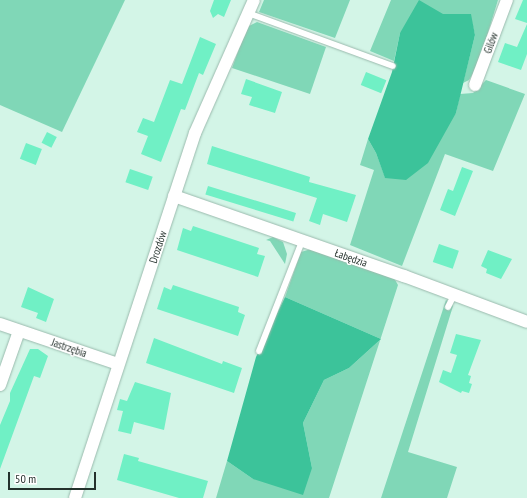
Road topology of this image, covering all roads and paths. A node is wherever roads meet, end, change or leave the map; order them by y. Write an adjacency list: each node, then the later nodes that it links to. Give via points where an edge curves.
1 (254, 0): 3 (street, Drozdów)
2 (507, 0): 5 (street, Gilów)
3 (248, 13): 4 (lane); 6 (street, Drozdów, via 195,133)
4 (393, 66)
5 (475, 85)
6 (174, 196): 7 (street, Łabędzia); 14 (street, Drozdów)
7 (302, 241): 8 (street, Łabędzia); 13 (lane)
8 (454, 295): 9 (lane); 10 (street, Łabędzia)
9 (448, 307)
10 (527, 322)
11 (0, 324): 12 (street, Jastrzębia)
12 (19, 331): 14 (street, Jastrzębia); 15 (street)
13 (260, 351)
14 (118, 364): 16 (street, Drozdów)
15 (0, 385)
16 (75, 498)

